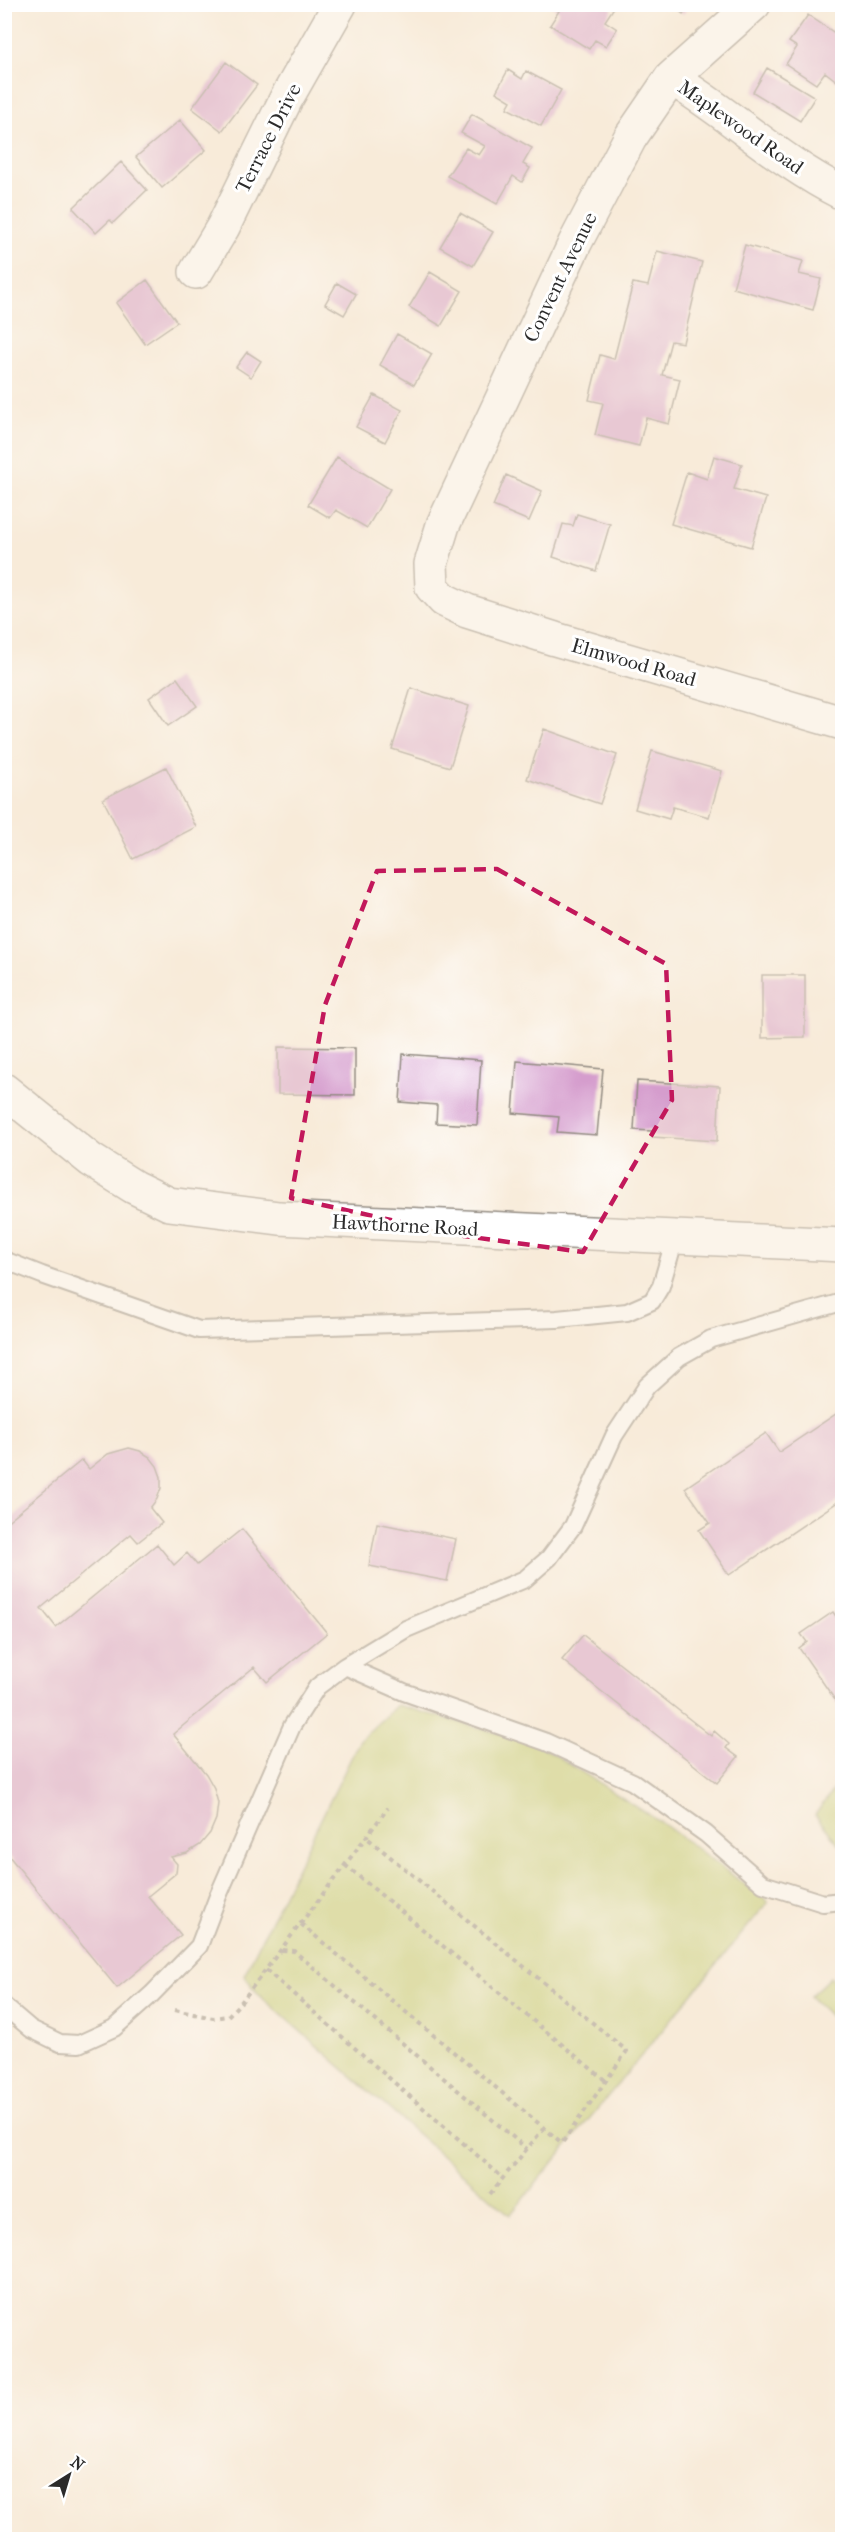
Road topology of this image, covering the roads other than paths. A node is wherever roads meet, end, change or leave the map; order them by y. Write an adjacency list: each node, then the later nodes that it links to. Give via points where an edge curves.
1 (340, 4): 5 (street, Terrace Drive, via 286,99 224,227)
2 (754, 4): 3 (street, Convent Avenue)
3 (671, 78): 4 (street, Maplewood Road, via 709,101 777,154); 6 (street, Convent Avenue, via 630,138 575,243 442,525 431,564)
4 (843, 193)
5 (196, 272)
6 (432, 587): 7 (street, Elmwood Road, via 444,600 467,611)
7 (843, 723)
8 (4, 1090): 9 (street, Hawthorne Road, via 92,1160 169,1204 279,1218)
9 (675, 1238): 10 (street, Hawthorne Road); 11 (lane, via 661,1287 652,1301 627,1312 557,1319 199,1330)
10 (843, 1245)
11 (4, 1260)
12 (843, 1302): 13 (lane, via 711,1340 679,1357 647,1386 614,1436 573,1526 549,1558 525,1579 406,1629)
13 (345, 1666): 14 (lane, via 404,1692 546,1742 633,1782 706,1834 763,1884 823,1904); 15 (lane, via 317,1687 292,1726 199,1946 152,1994 114,2028 79,2044 43,2037)
14 (843, 1901)
15 (4, 2006)

